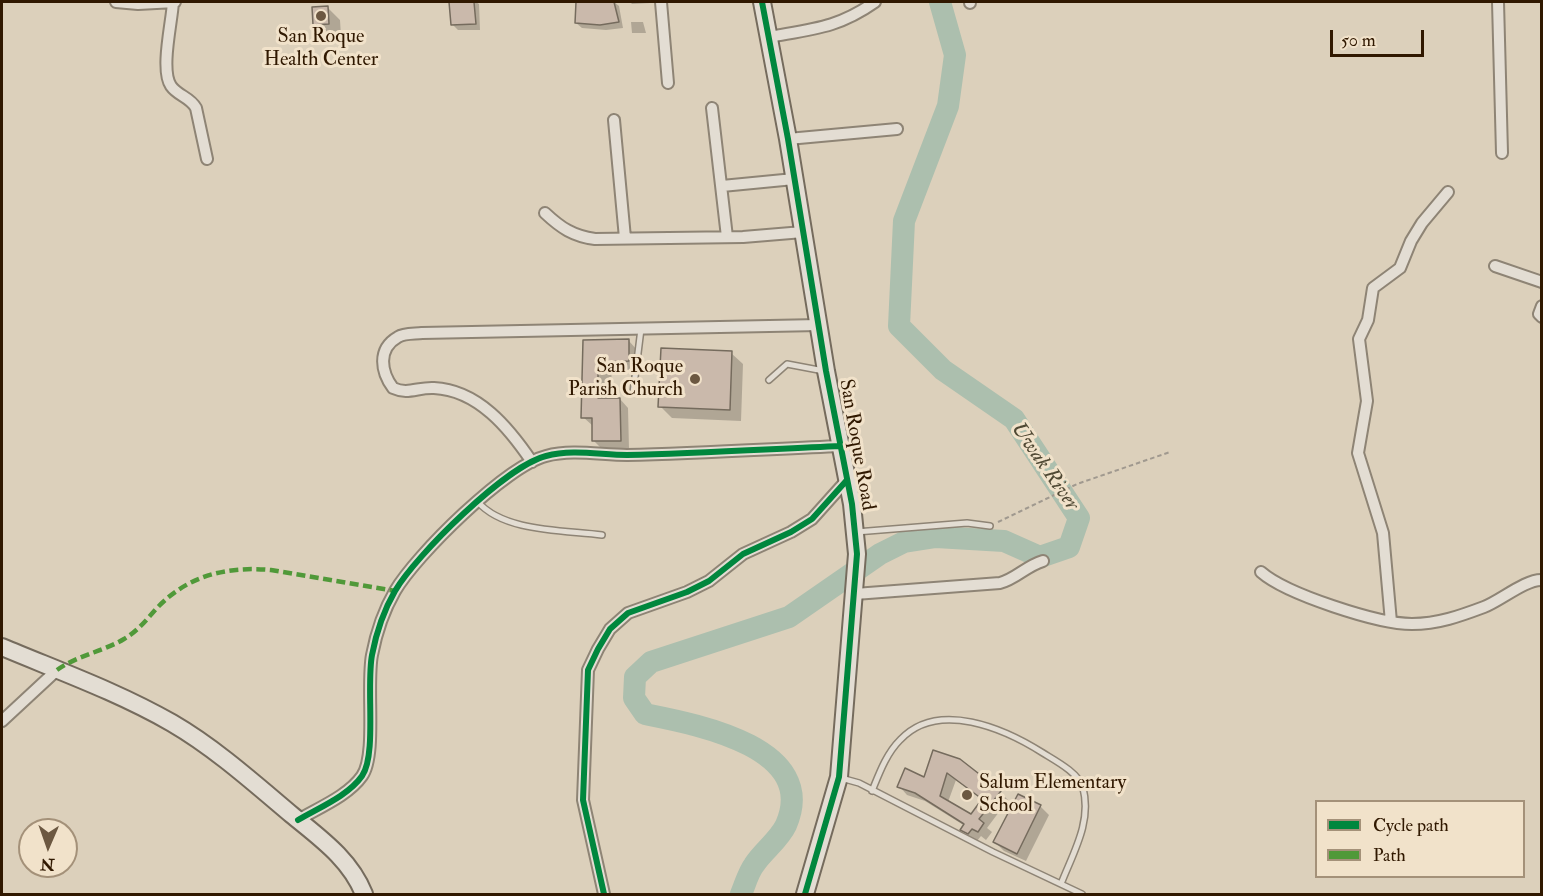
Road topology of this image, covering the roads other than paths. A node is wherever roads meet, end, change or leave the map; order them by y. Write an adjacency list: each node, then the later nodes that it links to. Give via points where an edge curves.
1 (116, 2): 2 (street)
2 (174, 2): 14 (street, via 168,80 196,108)
3 (661, 2): 8 (street)
4 (762, 2): 7 (street, San Roque Road)
5 (876, 2): 7 (street, via 834,25)
6 (1498, 2): 13 (street)
7 (769, 37): 12 (street, San Roque Road)
8 (668, 83)
9 (712, 108): 16 (street)
10 (614, 120): 21 (street)
11 (897, 129): 12 (street)
12 (788, 138): 15 (street, San Roque Road)
13 (1502, 153)
14 (207, 159)
15 (794, 179): 16 (street); 19 (street, San Roque Road)
16 (723, 186): 20 (street)
17 (1448, 192): 42 (street, via 1422,223 1400,268 1373,288 1368,320 1359,339 1367,401 1358,453 1383,532)
18 (546, 213): 21 (street, via 564,230 578,236)
19 (802, 232): 20 (street); 26 (street, San Roque Road)
20 (728, 237): 21 (street)
21 (625, 238)
22 (1496, 266): 23 (street)
23 (1542, 282)
24 (1542, 306): 25 (street)
25 (1542, 317)
26 (819, 326): 27 (street); 28 (street, San Roque Road)
27 (641, 328): 30 (lane); 32 (street, via 422,333 399,336 389,345 382,356 383,370 393,388 407,392 435,388 469,398 510,431)
28 (826, 371): 29 (lane, via 787,364); 31 (street, San Roque Road)
29 (769, 380)
30 (633, 393)
31 (841, 446): 32 (street, via 618,455 572,453); 33 (street, San Roque Road)
32 (532, 462): 34 (street)
33 (847, 480): 36 (street, San Roque Road); 51 (street, via 812,519 791,532 743,554 709,581 687,592 628,613 610,629 598,649 588,670 584,800)
34 (477, 500): 37 (lane, via 488,513 509,523); 48 (street, via 416,564 395,591 382,620 372,655 369,759 362,776)
35 (990, 526): 36 (lane, via 967,523)
36 (854, 532): 41 (street, San Roque Road)
37 (602, 535)
38 (1043, 561): 41 (street, via 1000,583)
39 (1261, 572): 42 (street, via 1284,587)
40 (1542, 580): 42 (street, via 1528,582 1497,602 1450,619)
41 (856, 586): 46 (street, San Roque Road)
42 (1391, 622)
43 (2, 647): 44 (street)
44 (57, 670): 45 (street); 48 (street, via 174,724)
45 (2, 721)
46 (839, 777): 47 (lane); 52 (street, San Roque Road)
47 (872, 792): 49 (lane); 49 (lane, via 884,762 900,739 931,722 972,722 1022,740 1066,768 1083,786 1085,825)
48 (298, 820): 50 (street, via 348,865)
49 (1061, 884): 53 (lane)
50 (364, 894)
51 (604, 894)
52 (805, 894)
53 (1082, 894)

